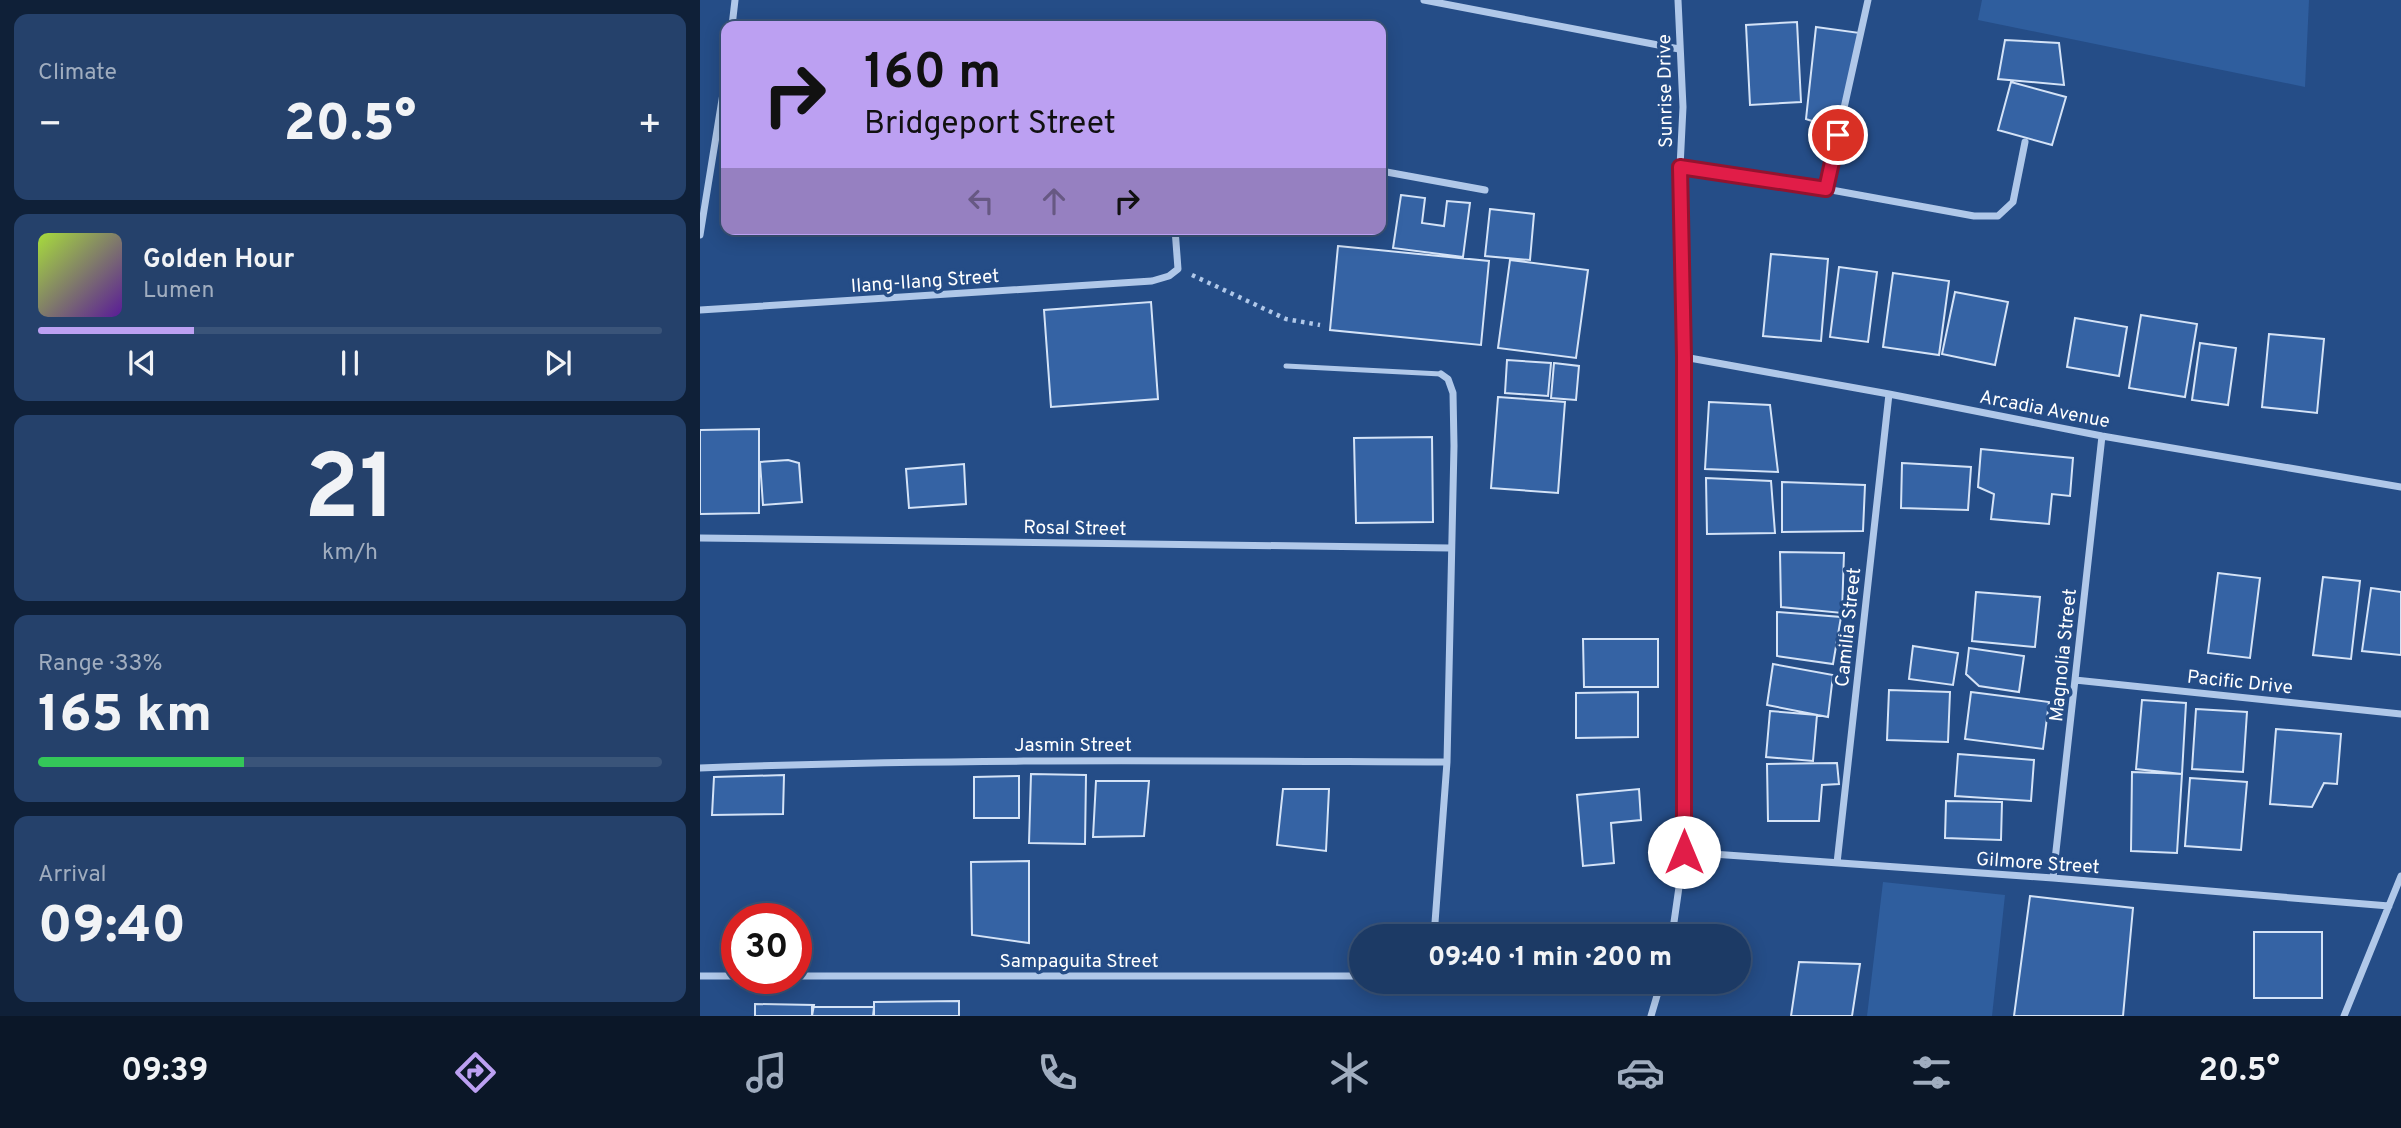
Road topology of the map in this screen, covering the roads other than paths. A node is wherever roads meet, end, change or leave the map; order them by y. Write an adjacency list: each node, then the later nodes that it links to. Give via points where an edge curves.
1 (735, 0): 5 (street)
2 (1424, 0): 6 (street)
3 (1678, 0): 6 (street, Sunrise Drive)
4 (1868, 0): 11 (street)
5 (733, 21)
6 (1679, 49): 9 (street, Sunrise Drive, via 1683,107)
7 (721, 113): 13 (street)
8 (2025, 142): 11 (street, via 2013,202 1998,216 1974,216)
9 (1680, 167): 11 (street); 16 (street, Sunrise Drive)
10 (1386, 173): 12 (street)
11 (1826, 189)
12 (1485, 190)
13 (700, 235)
14 (1175, 235): 15 (street, Ilang-Ilang Street, via 1178,269 1152,281)
15 (700, 310)
16 (1684, 357): 19 (street, Arcadia Avenue); 28 (street, Sunrise Drive)
17 (1286, 366): 18 (lane)
18 (1441, 374): 23 (street, via 1453,393)
19 (1889, 394): 20 (street, Arcadia Avenue); 29 (street, Camilia Street)
20 (2102, 436): 21 (street, Arcadia Avenue); 24 (street, Magnolia Street)
21 (2401, 487)
22 (700, 538): 23 (street, Rosal Street)
23 (1450, 548): 26 (street)
24 (2075, 680): 25 (street, Pacific Drive); 31 (street, Magnolia Street)
25 (2401, 714)
26 (1447, 762): 27 (street, Jasmin Street, via 1052,760); 33 (street)
27 (700, 768)
28 (1684, 852): 29 (street, Gilmore Street); 34 (street, Sunrise Drive)
29 (1837, 863): 31 (street, Gilmore Street)
30 (2401, 876): 32 (street)
31 (2053, 878): 32 (street, Gilmore Street)
32 (2389, 906): 41 (street)
33 (1435, 924)
34 (1674, 924)
35 (700, 976): 36 (street)
36 (721, 976)
37 (812, 976): 38 (street, Sampaguita Street)
38 (1349, 976)
39 (1657, 994): 40 (street)
40 (1650, 1016)
41 (2344, 1016)

